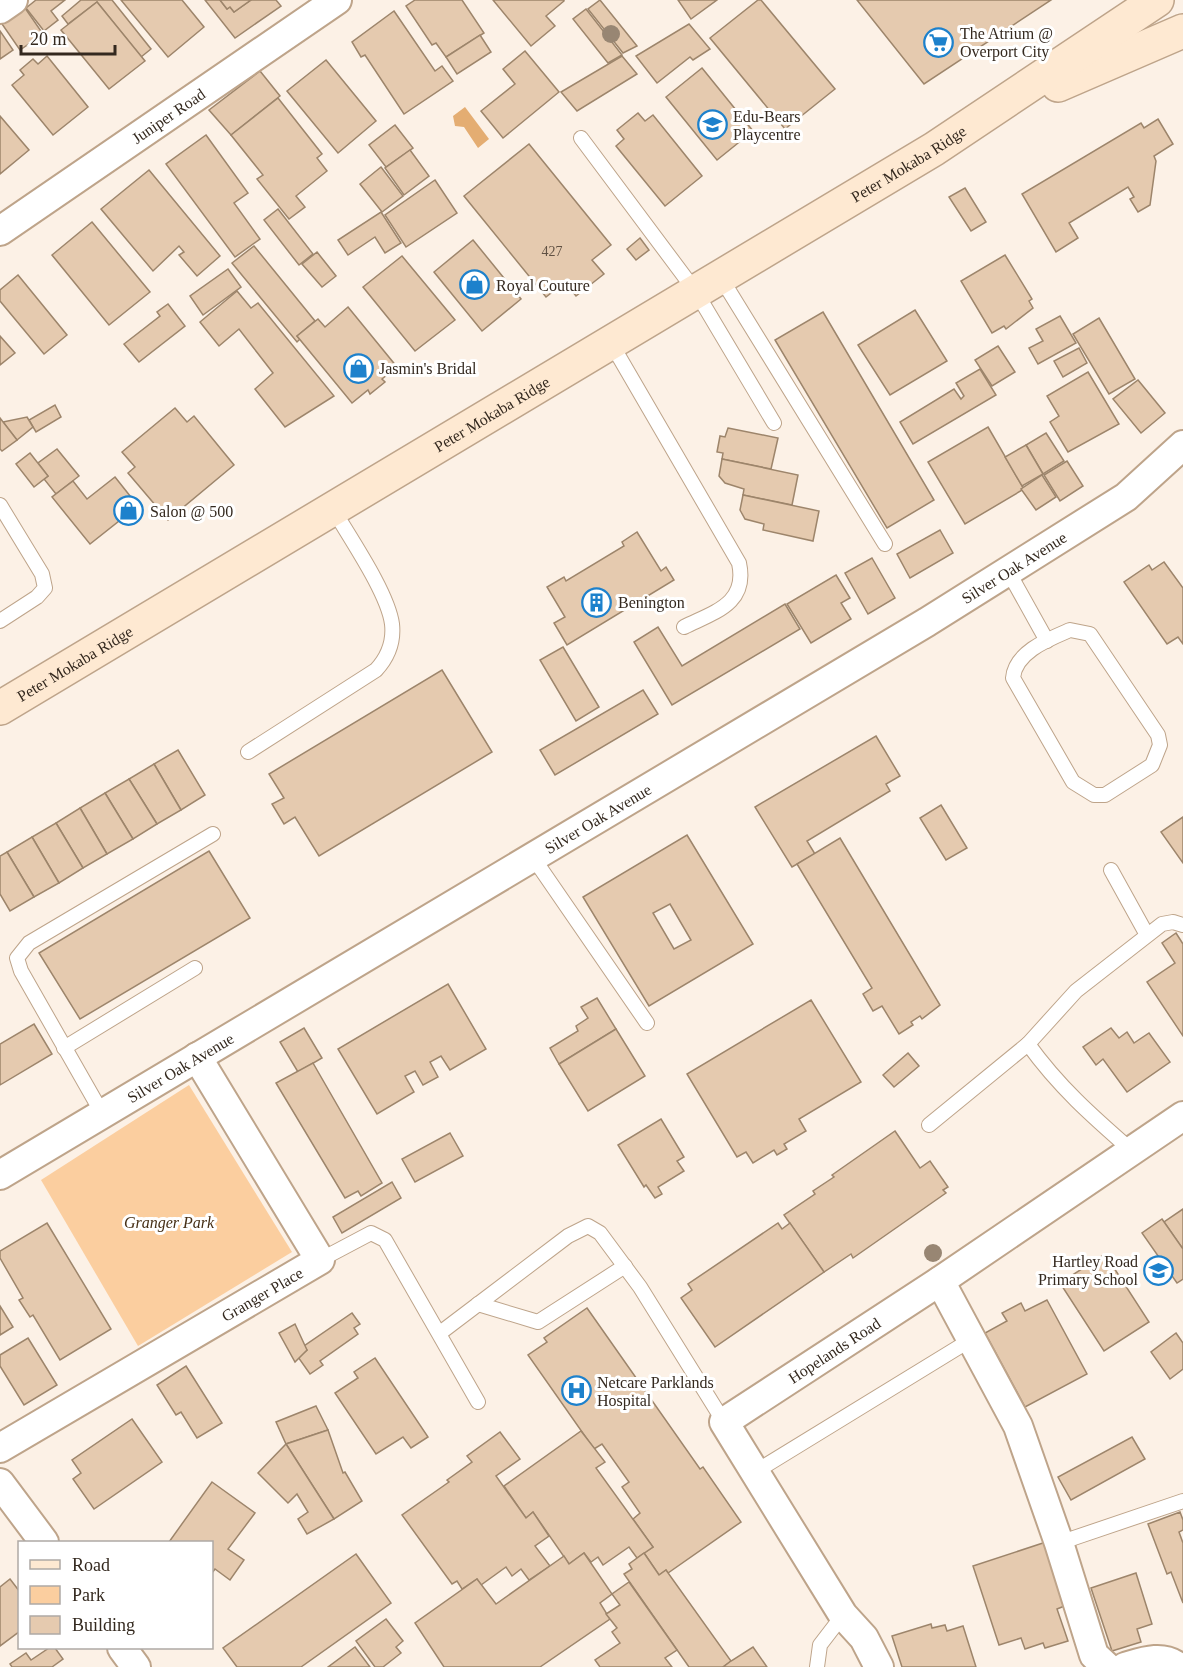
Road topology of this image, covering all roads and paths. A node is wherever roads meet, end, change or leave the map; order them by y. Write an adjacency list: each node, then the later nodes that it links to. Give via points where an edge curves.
1 (13, 0): 4 (street)
2 (337, 0): 8 (street, Juniper Road)
3 (1157, 0): 6 (street, Peter Mokaba Ridge)
4 (0, 9)
5 (1183, 31): 6 (street, Peter Mokaba Ridge)
6 (982, 118): 9 (street, Peter Mokaba Ridge)
7 (581, 138): 9 (lane)
8 (0, 231)
9 (708, 285): 10 (street, Peter Mokaba Ridge); 11 (lane); 15 (lane)
10 (611, 343): 14 (street, Peter Mokaba Ridge); 18 (lane, via 739,564 742,578 729,604)
11 (774, 423)
12 (1183, 445): 16 (street, Silver Oak Avenue, via 1126,497)
13 (0, 505): 17 (lane, via 42,574 45,588)
14 (333, 509): 20 (street, Peter Mokaba Ridge); 21 (lane, via 386,603 392,624 386,659 376,670)
15 (885, 544)
16 (1008, 571): 19 (lane); 23 (street, Silver Oak Avenue)
17 (0, 621)
18 (684, 627)
19 (1047, 640): 19 (lane, via 1070,630 1090,634 1158,735 1160,745 1152,765 1105,795 1094,795 1073,782 1013,678 1020,659)
20 (0, 708)
21 (248, 752)
22 (213, 834): 30 (lane, via 21,951 17,958 21,971)
23 (532, 856): 28 (lane); 31 (street, Silver Oak Avenue)
24 (1111, 870): 26 (lane)
25 (1183, 925): 26 (lane, via 1162,924)
26 (1147, 935): 29 (lane, via 1076,991)
27 (195, 968): 30 (lane)
28 (647, 1023)
29 (1028, 1044): 34 (lane); 35 (lane, via 1073,1100)
30 (64, 1048): 32 (lane)
31 (196, 1057): 32 (street, Silver Oak Avenue); 37 (street, Granger Place)
32 (102, 1113): 36 (street, Silver Oak Avenue)
33 (1183, 1116): 35 (street, Hopelands Road)
34 (929, 1125)
35 (1132, 1151): 39 (street, Hopelands Road)
36 (0, 1174)
37 (320, 1260): 41 (lane, via 371,1233 379,1236); 45 (street, Granger Place)
38 (625, 1266): 40 (lane, via 538,1323); 40 (lane, via 600,1233 588,1227 568,1236); 44 (lane)
39 (939, 1281): 42 (street); 44 (street, Hopelands Road)
40 (478, 1304): 41 (lane)
41 (440, 1333): 43 (lane)
42 (972, 1340): 46 (lane); 50 (street, via 1018,1426)
43 (478, 1402)
44 (724, 1422): 46 (street)
45 (0, 1448)
46 (755, 1472): 51 (street)
47 (2, 1491): 49 (street)
48 (1183, 1501): 50 (lane)
49 (43, 1541)
50 (1059, 1543): 56 (street, via 1094,1655)
51 (843, 1616): 54 (lane, via 820,1645); 55 (street, via 864,1638)
52 (123, 1649): 53 (street)
53 (136, 1667)
54 (817, 1667)
55 (879, 1667)
56 (1107, 1667)
57 (1125, 1667): 58 (street, via 1146,1660 1170,1661)
58 (1178, 1667)

